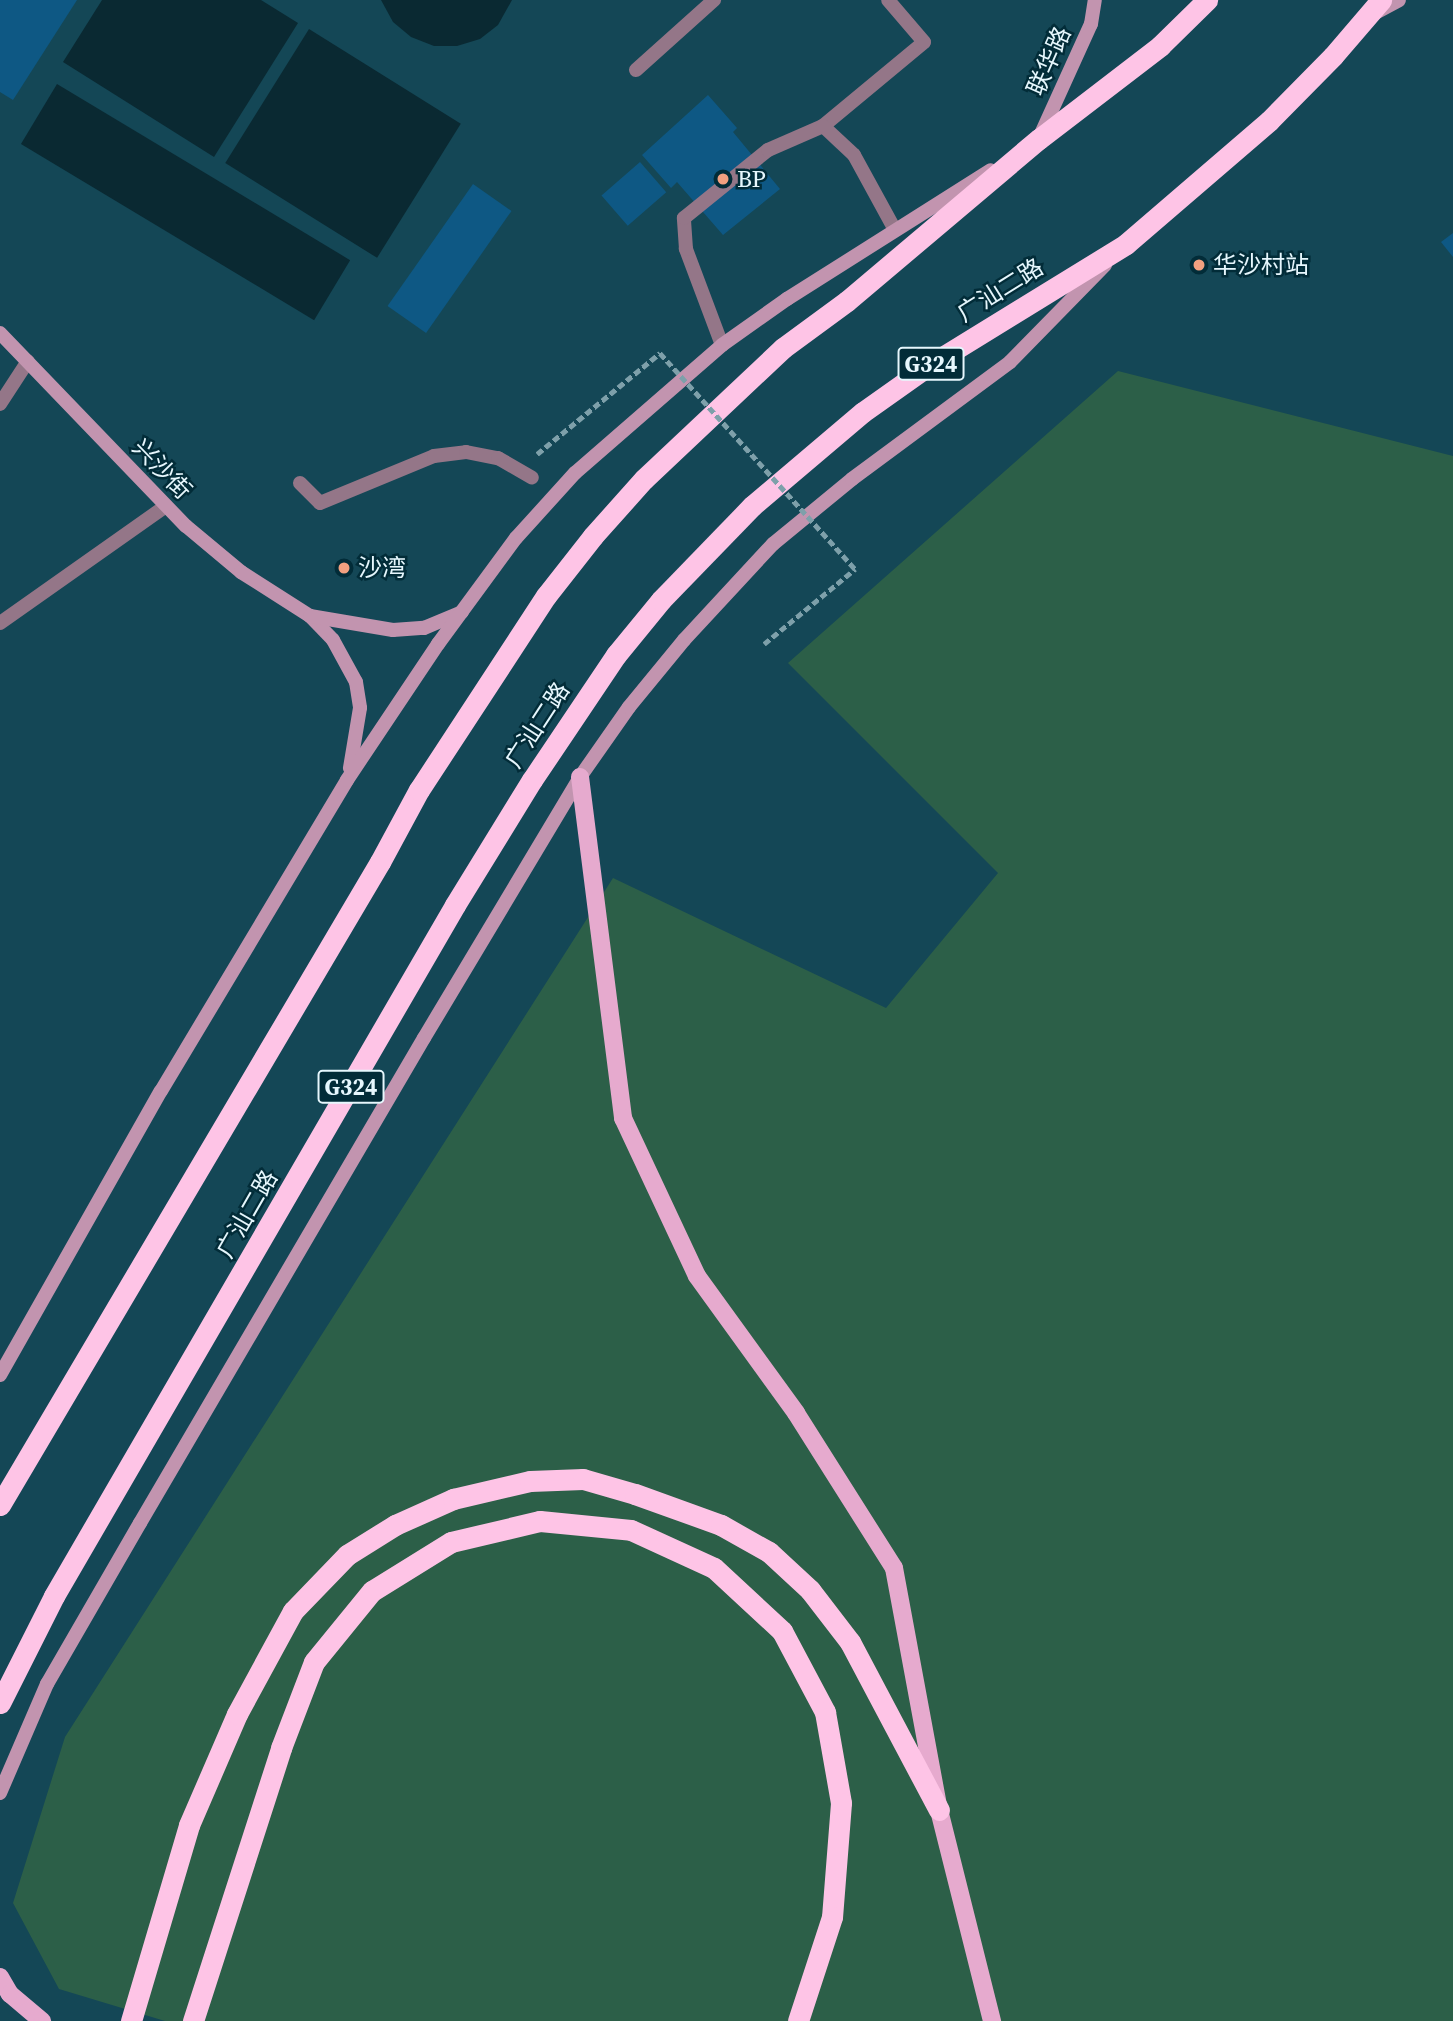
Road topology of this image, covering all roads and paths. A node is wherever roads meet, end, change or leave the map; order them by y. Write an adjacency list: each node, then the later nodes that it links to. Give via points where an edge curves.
1 (714, 0): 8 (street)
2 (888, 0): 9 (street, via 924,42)
3 (1095, 0): 10 (street, 联华路, via 1091,24)
4 (1207, 0): 10 (highway, via 1160,46)
5 (1381, 0): 7 (highway, 广汕二路 / G324)
6 (1399, 0): 7 (street)
7 (1365, 19): 12 (highway, 广汕二路 / G324, via 1269,121)
8 (636, 70)
9 (823, 126): 11 (street, via 854,155); 14 (street, via 768,150 684,218 686,249)
10 (1039, 139): 11 (street); 28 (highway, via 847,301 783,348 644,479 546,596 459,727)
11 (895, 230): 14 (street)
12 (1126, 243): 25 (street, via 1010,362 773,544 668,659); 29 (highway, 广汕二路 / G324, via 928,366 863,412 752,506 661,600 616,655 493,842 54,1596)
13 (0, 333): 15 (street, 兴沙街)
14 (722, 345): 21 (street, via 575,473 516,538)
15 (28, 361): 16 (street); 20 (street, 兴沙街)
16 (0, 404)
17 (528, 461): 24 (path, bridge, via 660,353 855,569)
18 (532, 478): 19 (street, via 498,458 466,452 434,456 320,503)
19 (300, 483)
20 (166, 506): 22 (street, 兴沙街, via 241,572); 23 (street)
21 (463, 612): 22 (street, via 424,628 393,630); 26 (street)
22 (310, 616): 26 (street, via 333,640 356,681 358,735)
23 (0, 623)
24 (764, 644)
25 (580, 777): 30 (street, via 47,1684); 31 (main road, via 623,1118 698,1276 796,1413 894,1568)
26 (347, 780): 27 (street, via 161,1091)
27 (0, 1375)
28 (0, 1505)
29 (0, 1703)
30 (1, 1790)
31 (939, 1810): 34 (highway, via 850,1643 810,1590 769,1552 721,1525 583,1479 530,1481 453,1499 395,1525 347,1555 293,1611 237,1714 189,1825); 37 (main road)
32 (0, 1977): 33 (main road, via 9,1994)
33 (42, 2021)
34 (131, 2021)
35 (193, 2021): 36 (highway, via 281,1748 314,1662 372,1591 451,1542 540,1521 631,1530 714,1569 782,1631 825,1712 841,1803 832,1917)
36 (798, 2021)
37 (992, 2021)

